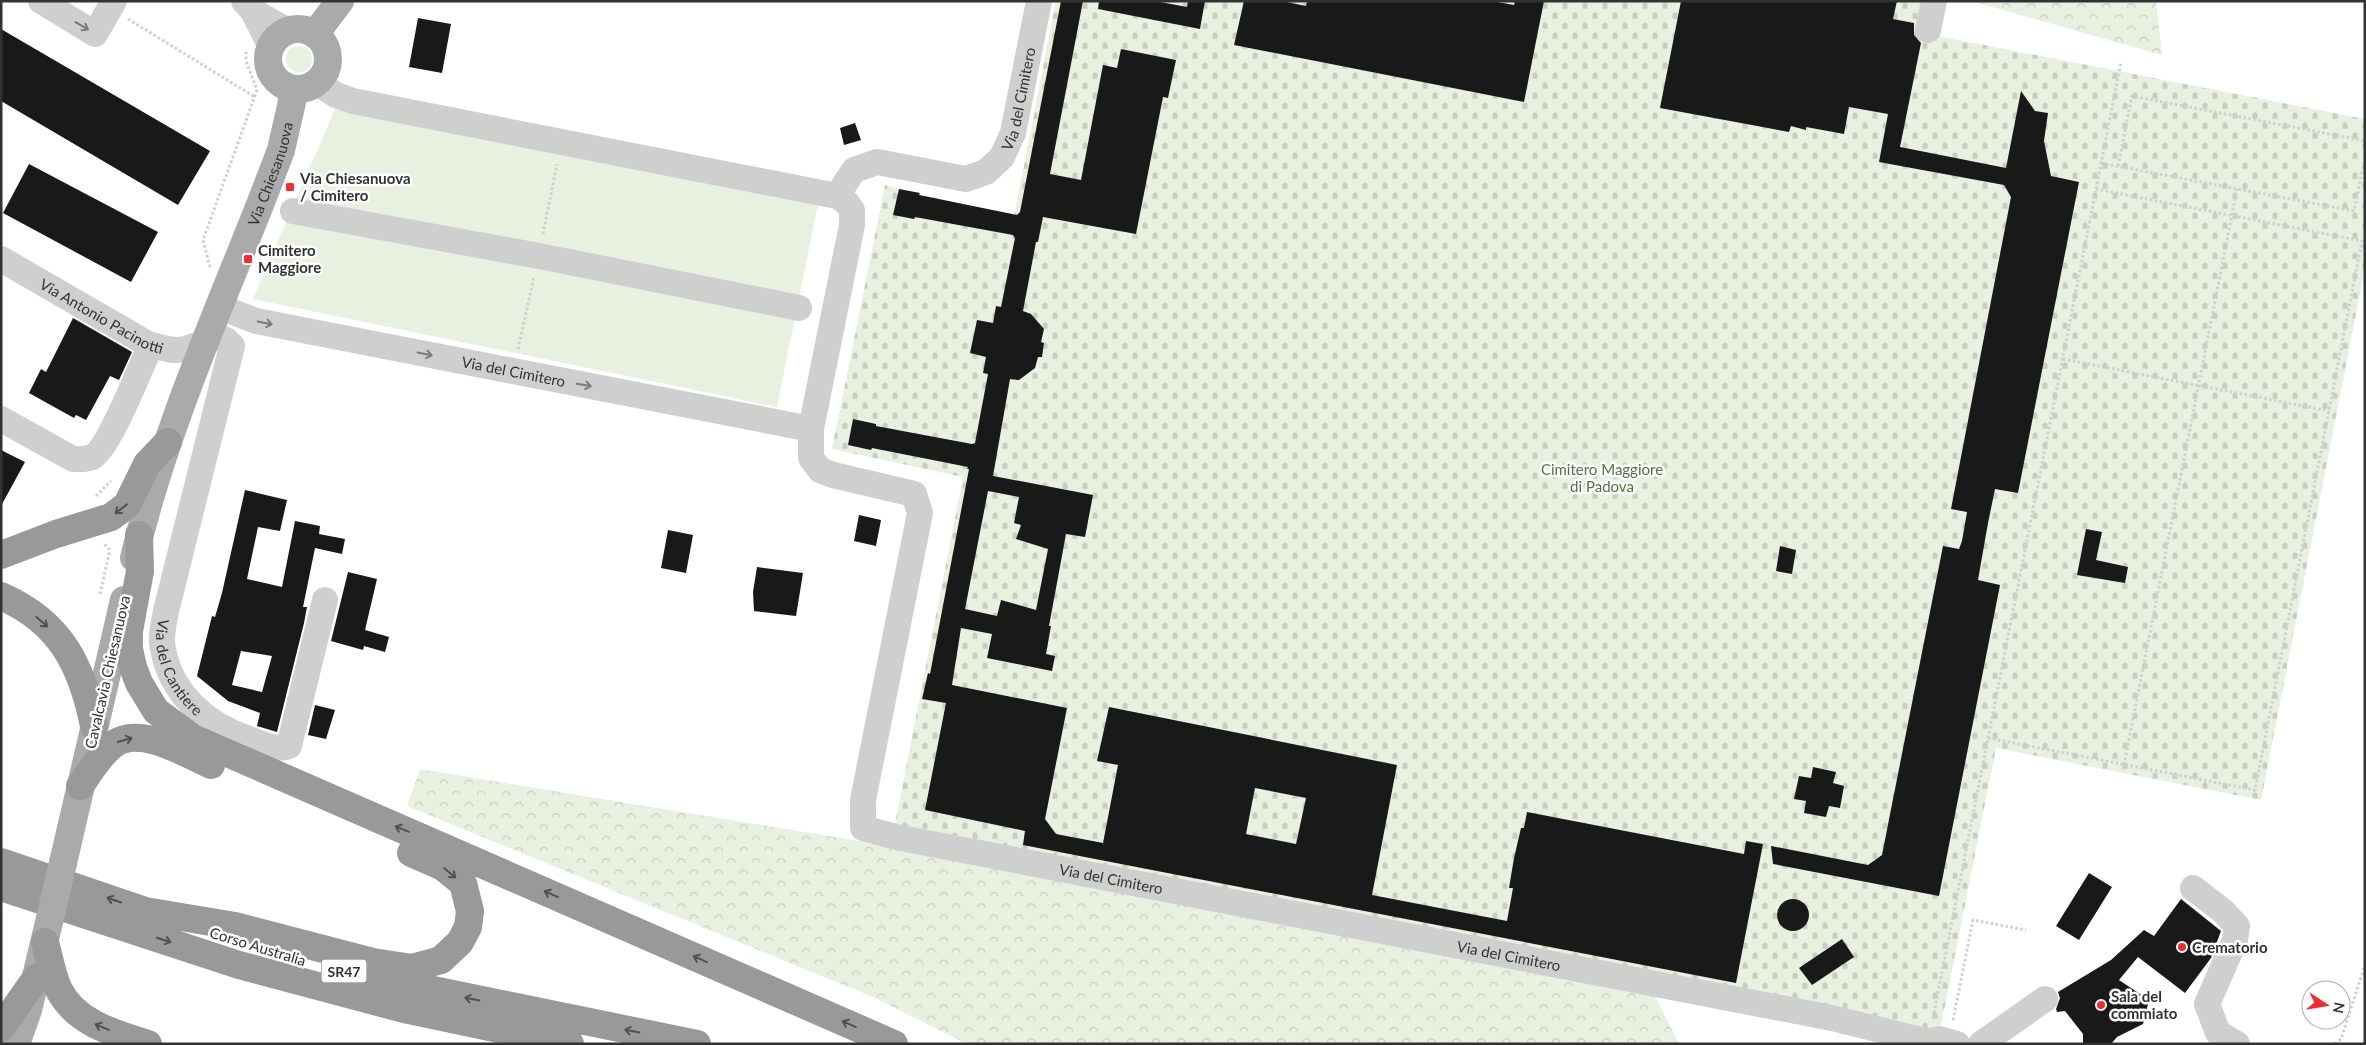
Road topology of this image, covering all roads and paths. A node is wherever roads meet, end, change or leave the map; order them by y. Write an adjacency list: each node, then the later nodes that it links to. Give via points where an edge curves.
1 (41, 1): 5 (street, one-way to 5, via 95,34)
2 (340, 1): 8 (main road)
3 (1039, 1): 19 (street, Via del Cimitero, via 1013,133 1002,157 986,172 966,178 877,162 854,170)
4 (1934, 1): 7 (street)
5 (112, 4): 12 (path)
6 (248, 6): 9 (street)
7 (1928, 30)
8 (315, 34): 9 (main road, via 306,30); 11 (main road, Via Chiesanuova, via 327,49 328,67)
9 (268, 41): 11 (main road, via 268,64 276,80); 12 (path, via 246,61 257,90)
10 (2121, 62): 15 (path)
11 (305, 86): 19 (street, via 353,101); 24 (main road, Via Chiesanuova, via 290,115 281,150)
12 (255, 97): 23 (path, via 203,240 210,266)
13 (2365, 141): 16 (path, via 2132,96)
14 (2365, 158): 18 (path, via 2354,211)
15 (2101, 163): 16 (path); 17 (path)
16 (2118, 166): 18 (path)
17 (2096, 189): 21 (path); 28 (path)
18 (2237, 189): 21 (path)
19 (837, 196): 32 (street, Via del Cimitero, via 852,210 852,225)
20 (293, 211): 25 (street)
21 (2232, 216): 29 (path); 30 (path, via 2362,241)
22 (1, 259): 27 (street, Via Antonio Pacinotti)
23 (206, 275)
24 (220, 307): 26 (main road, Via Chiesanuova); 32 (street, Via del Cimitero, one-way to 32, via 256,321)
25 (799, 308)
26 (208, 337): 27 (street, Via Antonio Pacinotti, via 190,349 173,352); 33 (main road, Cavalcavia Chiesanuova); 38 (street, Via del Cantiere, via 226,340 232,346 166,611 162,648 173,679 191,704 209,721 232,734 264,745 281,749 289,746)
27 (148, 344): 31 (street, via 147,354 119,416 93,457 73,459)
28 (2063, 359): 29 (path); 41 (path)
29 (2198, 386): 30 (path); 42 (path)
30 (2329, 411): 42 (path, via 2255,790)
31 (1, 419)
32 (811, 430): 55 (street, Via del Cimitero, via 812,458 820,470 914,494 920,513 863,800 863,828)
33 (168, 442): 34 (main road, Cavalcavia Chiesanuova); 36 (highway, one-way to 36, via 147,464 127,505 111,517)
34 (139, 535): 40 (main road, Cavalcavia Chiesanuova); 64 (highway, one-way to 34, via 193,738 156,710 133,667 129,632 140,571)
35 (100, 542): 39 (path, via 109,549 109,554)
36 (1, 555)
37 (1, 596): 40 (highway, one-way to 40, via 39,619 56,636 82,675)
38 (325, 600)
39 (98, 603)
40 (94, 726): 43 (main road, Cavalcavia Chiesanuova)
41 (1988, 738): 42 (path); 57 (path)
42 (2124, 765)
43 (80, 786): 47 (highway, one-way to 47, via 114,743 130,738 149,738 443,867 463,883 470,911 468,926 460,942 441,960 412,968 373,962 235,926); 49 (main road, Cavalcavia Chiesanuova, bridge)
44 (1, 862): 47 (highway, Corso Australia / SR47, one-way to 44)
45 (1, 887): 50 (highway, Corso Australia / SR47, one-way to 50)
46 (2193, 888): 67 (street, via 2237,926 2208,1004 2218,1033)
47 (145, 911): 63 (highway, Corso Australia / SR47, one-way to 47, via 339,970)
48 (2026, 930): 57 (path, via 1974,920 1953,1020)
49 (45, 942): 52 (main road, Cavalcavia Chiesanuova); 60 (highway, one-way to 49, via 87,1021 68,1005 57,987)
50 (239, 965): 61 (highway, via 357,1015); 62 (highway, Corso Australia / SR47, via 404,1009)
51 (2365, 965): 68 (path, via 2341,1039)
52 (36, 978): 54 (main road, Cavalcavia Chiesanuova); 56 (highway)
53 (2045, 999): 66 (street)
54 (28, 1010): 58 (main road, Cavalcavia Chiesanuova); 59 (main road, Cavalcavia Chiesanuova)
55 (1832, 1018): 57 (street, Via del Cimitero); 65 (street)
56 (1, 1028)
57 (1940, 1042)
58 (16, 1044)
59 (24, 1044)
60 (148, 1044)
61 (477, 1044)
62 (570, 1044)
63 (697, 1044)
64 (894, 1044)
65 (1856, 1044)
66 (1980, 1044)
67 (2238, 1044)
68 (2336, 1044)

